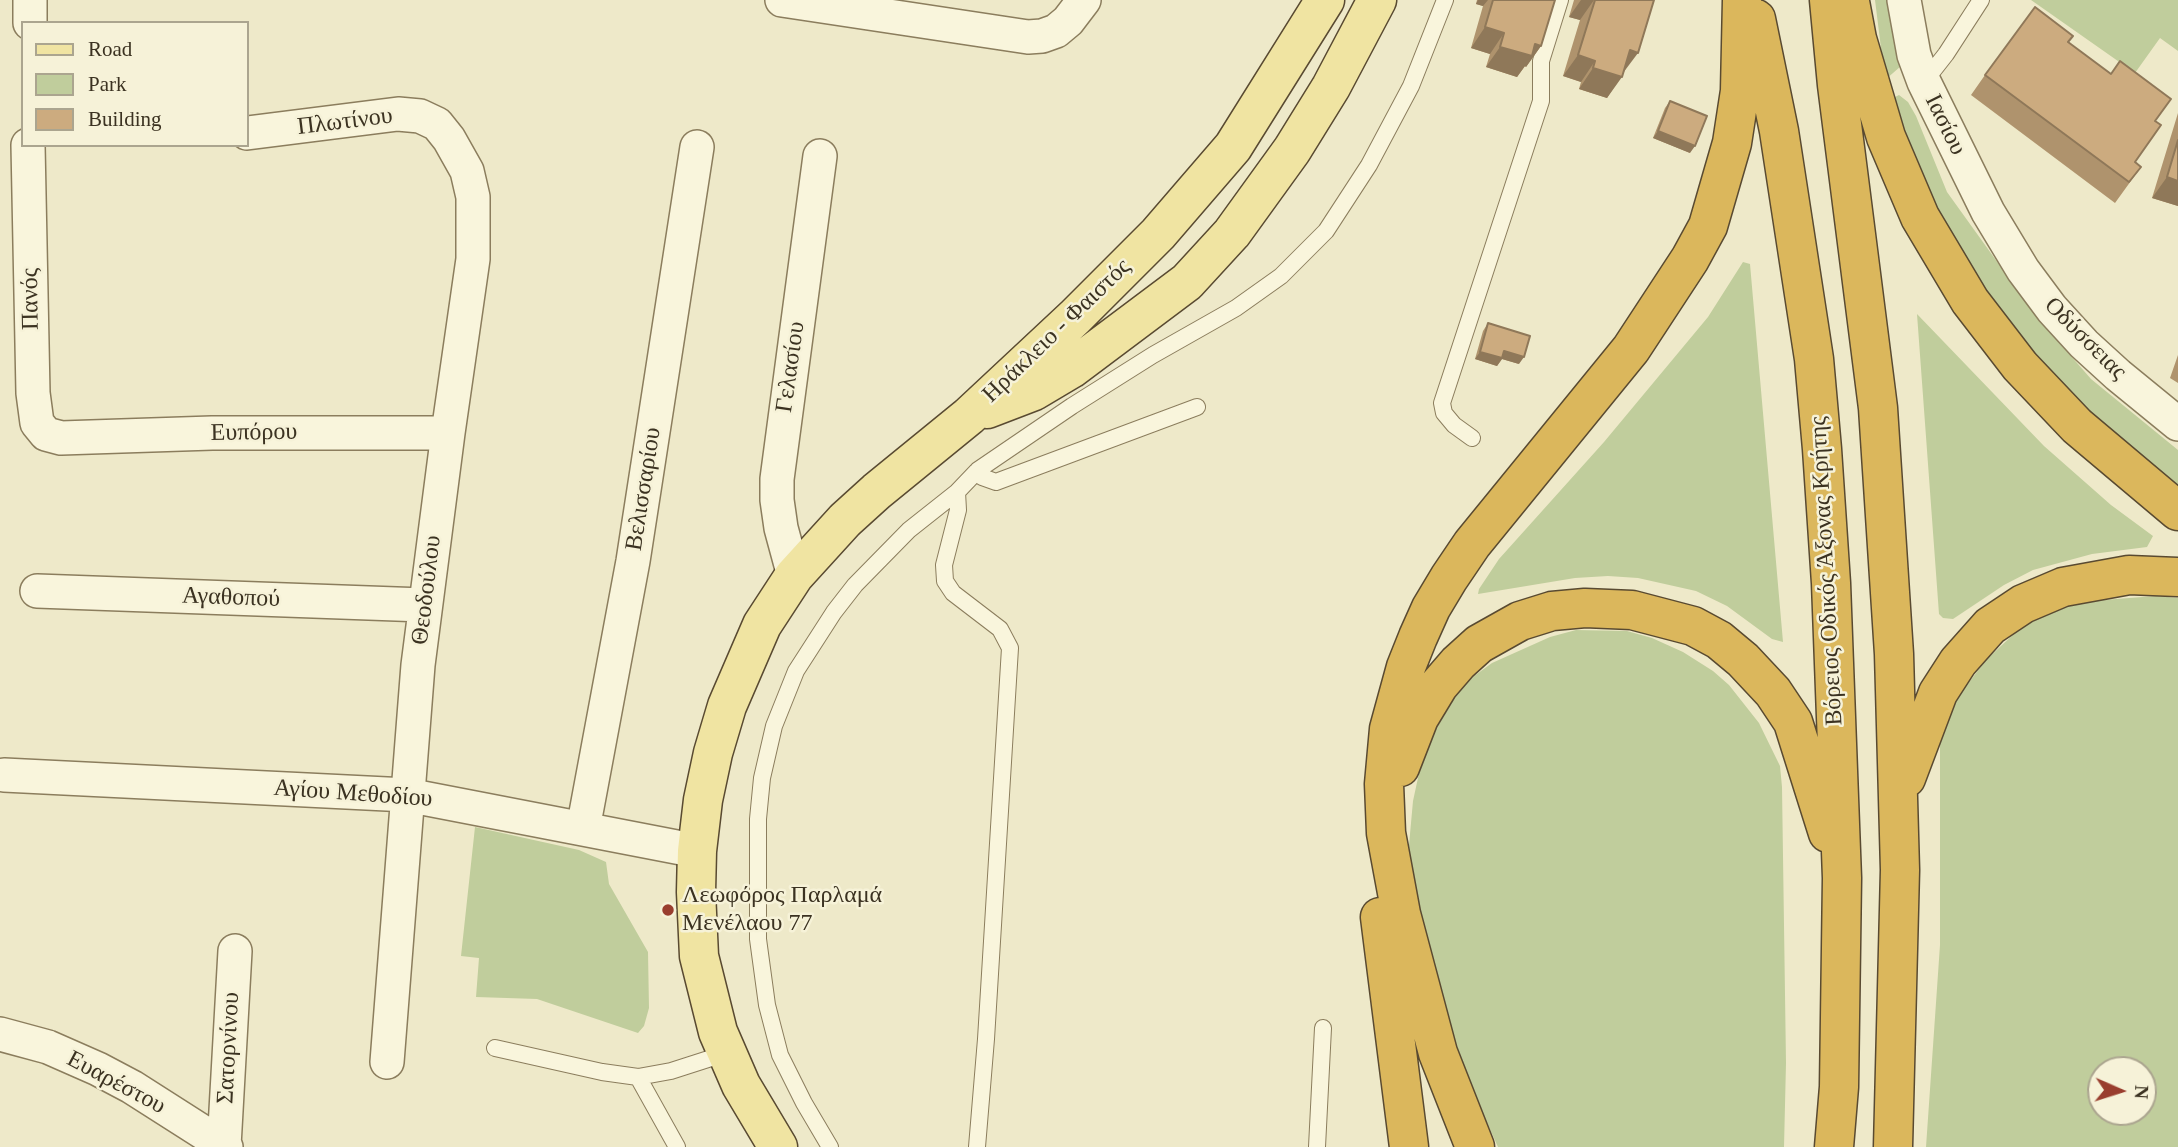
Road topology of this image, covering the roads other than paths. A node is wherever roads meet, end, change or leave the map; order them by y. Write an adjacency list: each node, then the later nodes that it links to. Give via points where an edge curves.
1 (30, 0): 14 (street)
2 (782, 0): 3 (street, via 1028,37 1056,31)
3 (1084, 0)
4 (1325, 0): 23 (main road, Ηράκλειο - Φαιστός, via 1233,147 1158,234)
5 (1377, 0): 23 (main road, Ηράκλειο - Φαιστός, via 1292,150 1233,233 1187,282 1071,369 1034,391)
6 (1445, 0): 28 (lane, via 1411,86 1369,165 1326,231 1281,276 1236,308 1141,362)
7 (1560, 0): 27 (lane, via 1541,61 1541,101 1442,403 1454,425)
8 (1742, 0): 38 (highway, via 1740,91 1732,144 1708,226 1631,349 1472,544 1431,608 1406,667 1389,729)
9 (1752, 0): 41 (highway, Βόρειος Οδικός Άξονας Κρήτης, via 1779,131 1814,359 1830,583)
10 (1829, 0): 37 (highway, via 1878,408)
11 (1850, 0): 30 (highway, via 1886,137 1920,217 1970,301 2020,366 2077,426)
12 (1904, 0): 15 (street, Ιασίου)
13 (1980, 0): 15 (lane)
14 (30, 21)
15 (1924, 82): 21 (street, Ιασίου)
16 (440, 128): 17 (street, Πλωτίνου, via 420,116 398,114); 25 (street, Θεοδούλου, via 467,172 474,213 472,267)
17 (248, 133)
18 (28, 147): 26 (street, Πανός, via 35,413 46,435)
19 (697, 147): 39 (street, Βελισσαρίου, via 633,561)
20 (820, 156): 31 (street, Γελασίου, via 776,479 781,528)
21 (2005, 242): 24 (street, Οδύσσειας, via 2067,326)
22 (1197, 407): 28 (lane, via 996,482 982,478)
23 (968, 415): 31 (main road, via 877,491)
24 (2178, 424)
25 (447, 433): 26 (street, Ευπόρου); 34 (street, Θεοδούλου)
26 (61, 438)
27 (1472, 438)
28 (978, 470): 29 (lane)
29 (957, 492): 53 (lane, via 884,554 834,612 796,671 767,753 757,845 762,975 780,1055); 54 (lane, via 945,582 1000,629 1010,648)
30 (2178, 511)
31 (794, 576): 40 (main road, via 761,625 727,706 703,800)
32 (2178, 577): 37 (highway, via 2129,575 2063,587 2023,604 1990,626 1938,693)
33 (37, 592): 34 (street, Αγαθοπού)
34 (424, 605): 36 (street, Θεοδούλου)
35 (4, 775): 36 (street, Αγίου Μεθοδίου)
36 (407, 795): 39 (street, Αγίου Μεθοδίου); 47 (street, Θεοδούλου)
37 (1899, 796): 58 (highway)
38 (1386, 821): 41 (highway, via 1419,718 1439,685 1479,644 1520,621 1552,611 1632,610 1693,626 1719,640 1773,692 1793,722); 50 (highway, via 1377,886); 56 (highway, via 1401,914 1424,1007)
39 (583, 828): 40 (street, Αγίου Μεθοδίου)
40 (697, 851): 46 (main road, via 699,956)
41 (1842, 878): 57 (highway, Βόρειος Οδικός Άξονας Κρήτης)
42 (235, 951): 49 (street, Σατορνίνου)
43 (1323, 1028): 55 (lane)
44 (0, 1034): 49 (street, Ευαρέστου, via 98,1069)
45 (495, 1048): 48 (lane)
46 (727, 1053): 48 (lane); 52 (main road)
47 (387, 1062)
48 (638, 1077): 51 (lane)
49 (225, 1146)
50 (1409, 1146)
51 (677, 1147)
52 (778, 1147)
53 (830, 1147)
54 (977, 1147)
55 (1317, 1147)
56 (1475, 1147)
57 (1835, 1147)
58 (1893, 1147)

